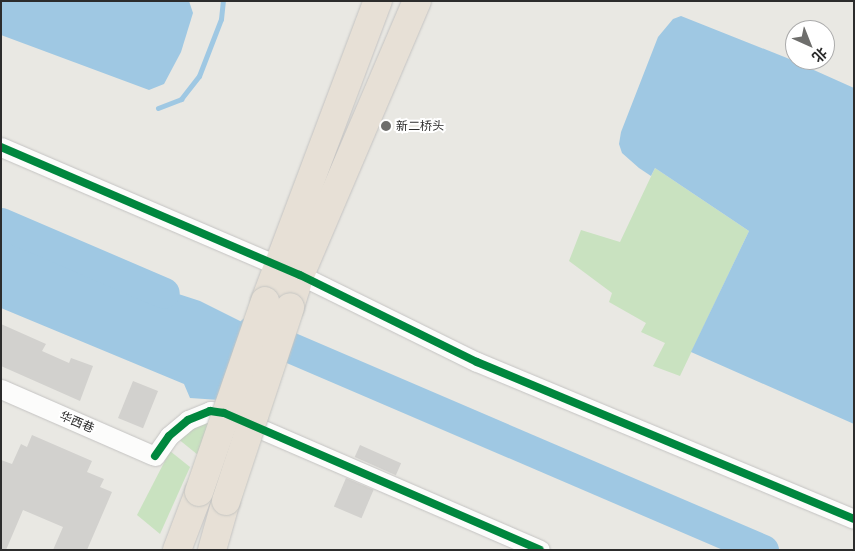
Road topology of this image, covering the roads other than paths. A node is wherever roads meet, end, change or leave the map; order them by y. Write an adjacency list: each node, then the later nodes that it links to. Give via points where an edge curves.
1 (378, 1): 4 (highway)
2 (417, 1): 4 (highway)
3 (1, 147): 4 (street)
4 (289, 270): 5 (highway); 7 (street, via 477,362)
5 (278, 304): 8 (highway, bridge); 9 (highway, bridge)
6 (1, 389): 10 (street, 华西巷, via 154,455 188,420 210,411 224,412)
7 (854, 518)
8 (177, 550)
9 (212, 550)
10 (540, 550)

